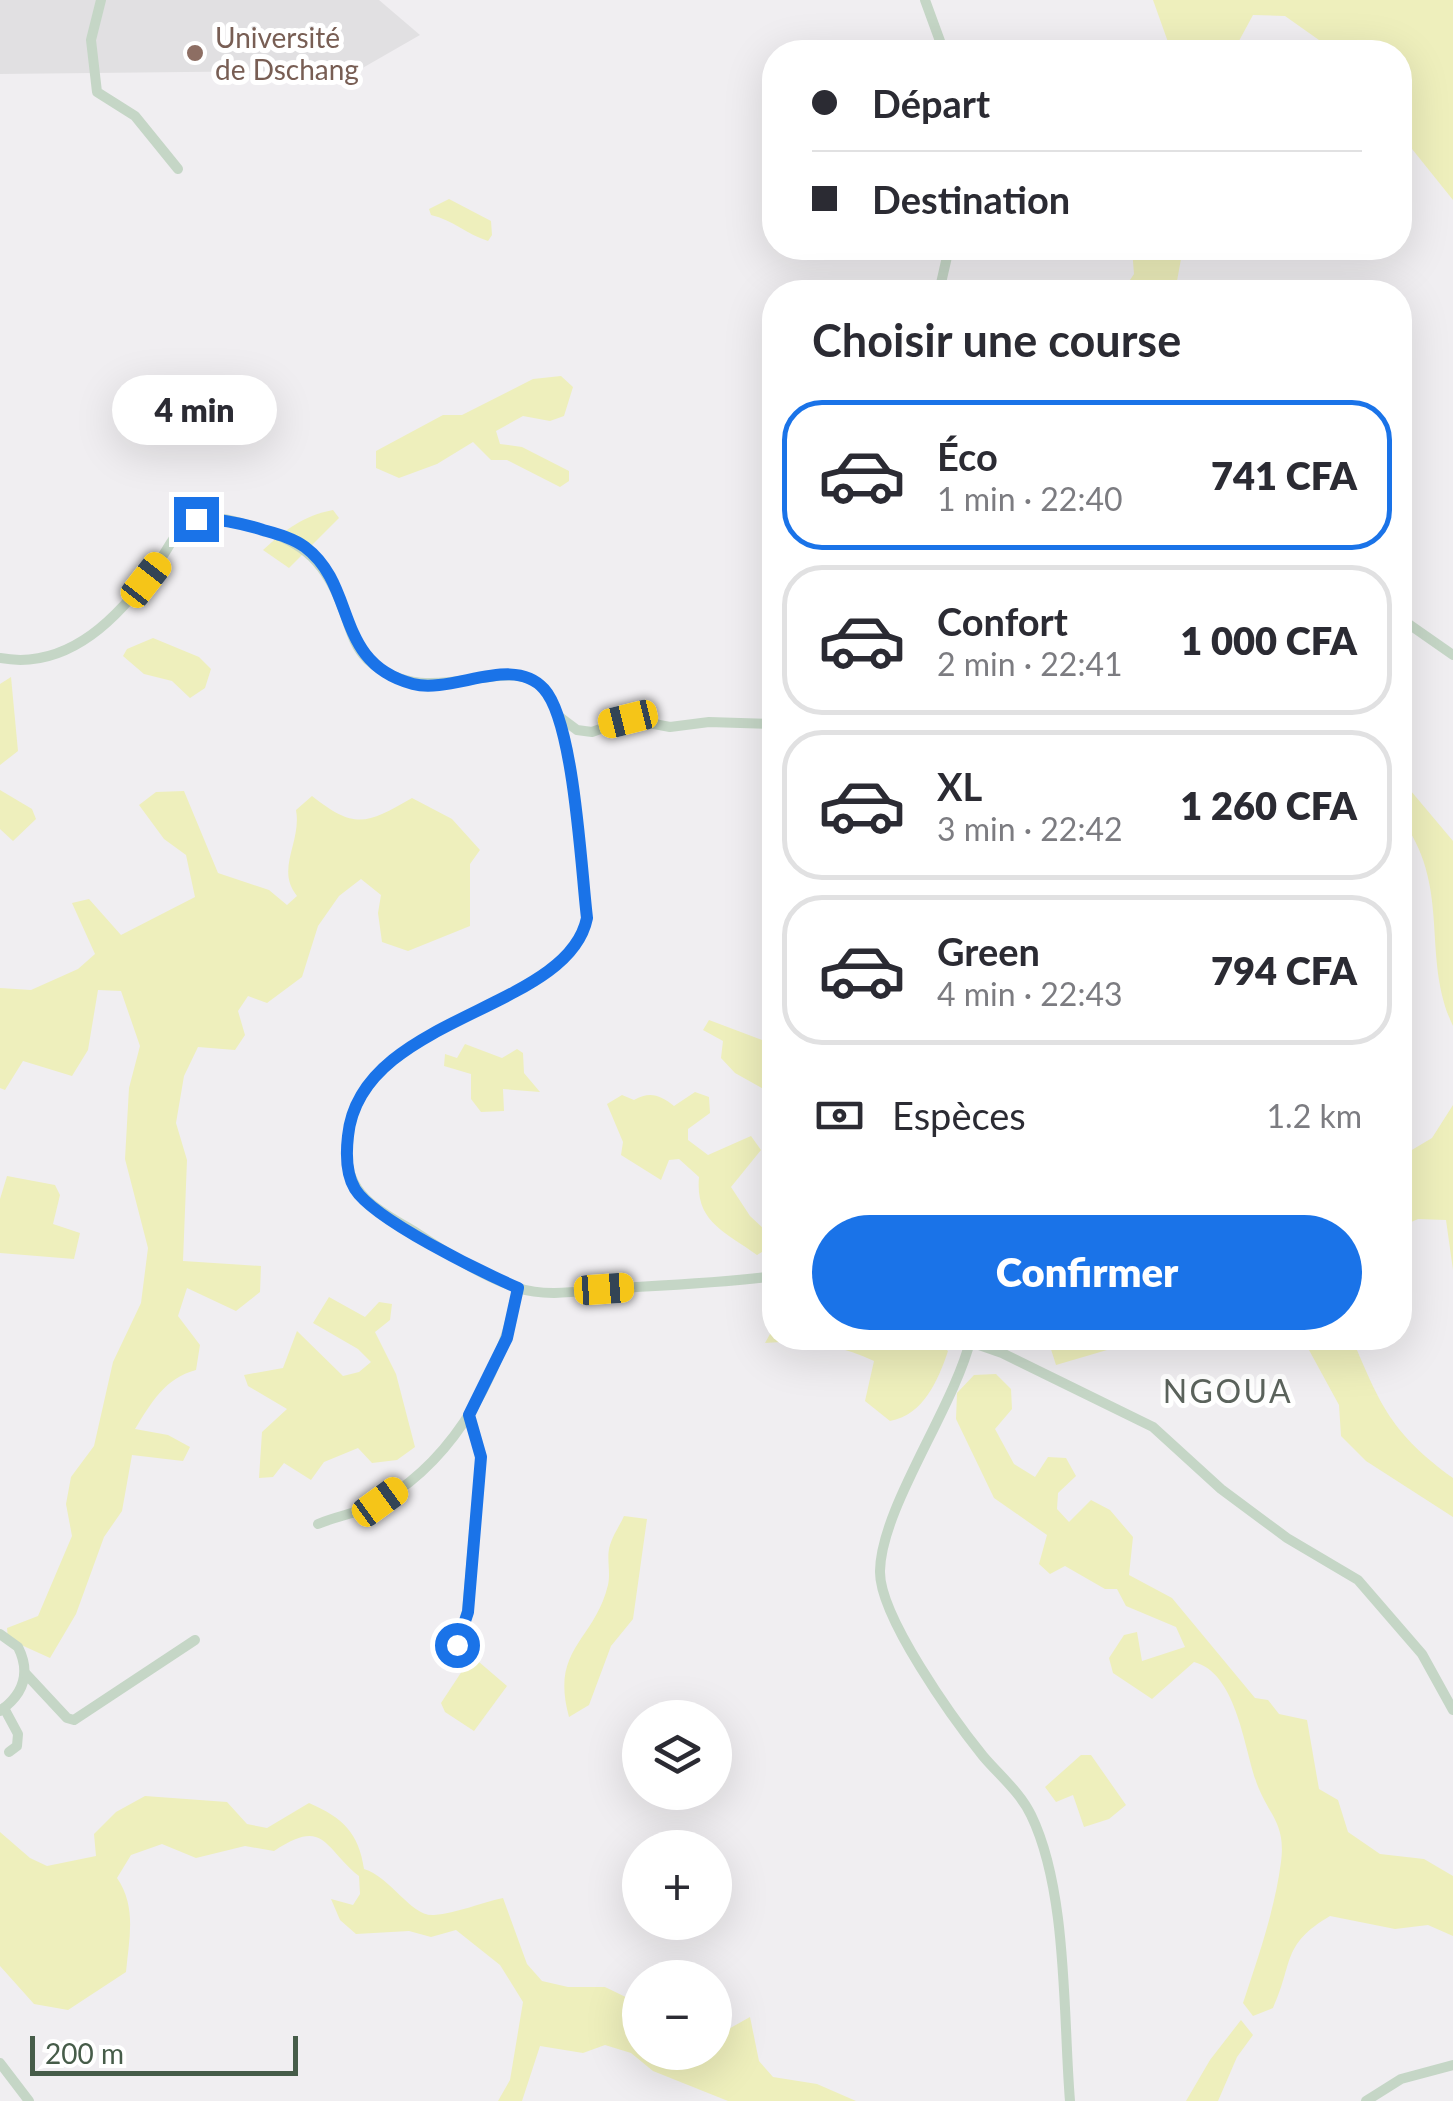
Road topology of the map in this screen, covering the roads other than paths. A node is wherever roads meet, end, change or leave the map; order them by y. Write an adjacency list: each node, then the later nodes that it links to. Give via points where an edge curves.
1 (101, 0): 4 (street, via 92,40 98,92 134,116)
2 (925, 0): 3 (street)
3 (940, 40)
4 (178, 169)
5 (1412, 626): 6 (street)
6 (1453, 655)
7 (0, 658): 8 (street, via 47,659 88,638 118,613 185,525 212,518 302,544 323,566 358,647 390,674 436,686 529,676)
8 (560, 718): 9 (street, via 592,732 628,719 670,727); 11 (street, via 584,931 536,979 390,1063 360,1097 348,1134 349,1173 367,1202)
9 (762, 724)
10 (762, 1278): 11 (street, via 552,1292)
11 (518, 1288): 14 (street, via 507,1338)
12 (963, 1350): 26 (street, via 951,1399 898,1510 879,1575 923,1672 1036,1828 1060,1939)
13 (994, 1350): 21 (street, via 1153,1428 1287,1538 1358,1580 1422,1654)
14 (469, 1415): 15 (street, via 405,1485 380,1502); 18 (street, via 481,1457 468,1612)
15 (318, 1524)
16 (0, 1634): 19 (street, via 18,1646)
17 (195, 1640): 19 (street, via 74,1720)
18 (457, 1645)
19 (26, 1674): 20 (street)
20 (2, 1710): 22 (street, via 18,1734)
21 (1453, 1710)
22 (9, 1752)
23 (0, 2063): 25 (street)
24 (1453, 2066): 27 (street, via 1401,2079)
25 (29, 2101)
26 (1070, 2101)
27 (1366, 2101)

